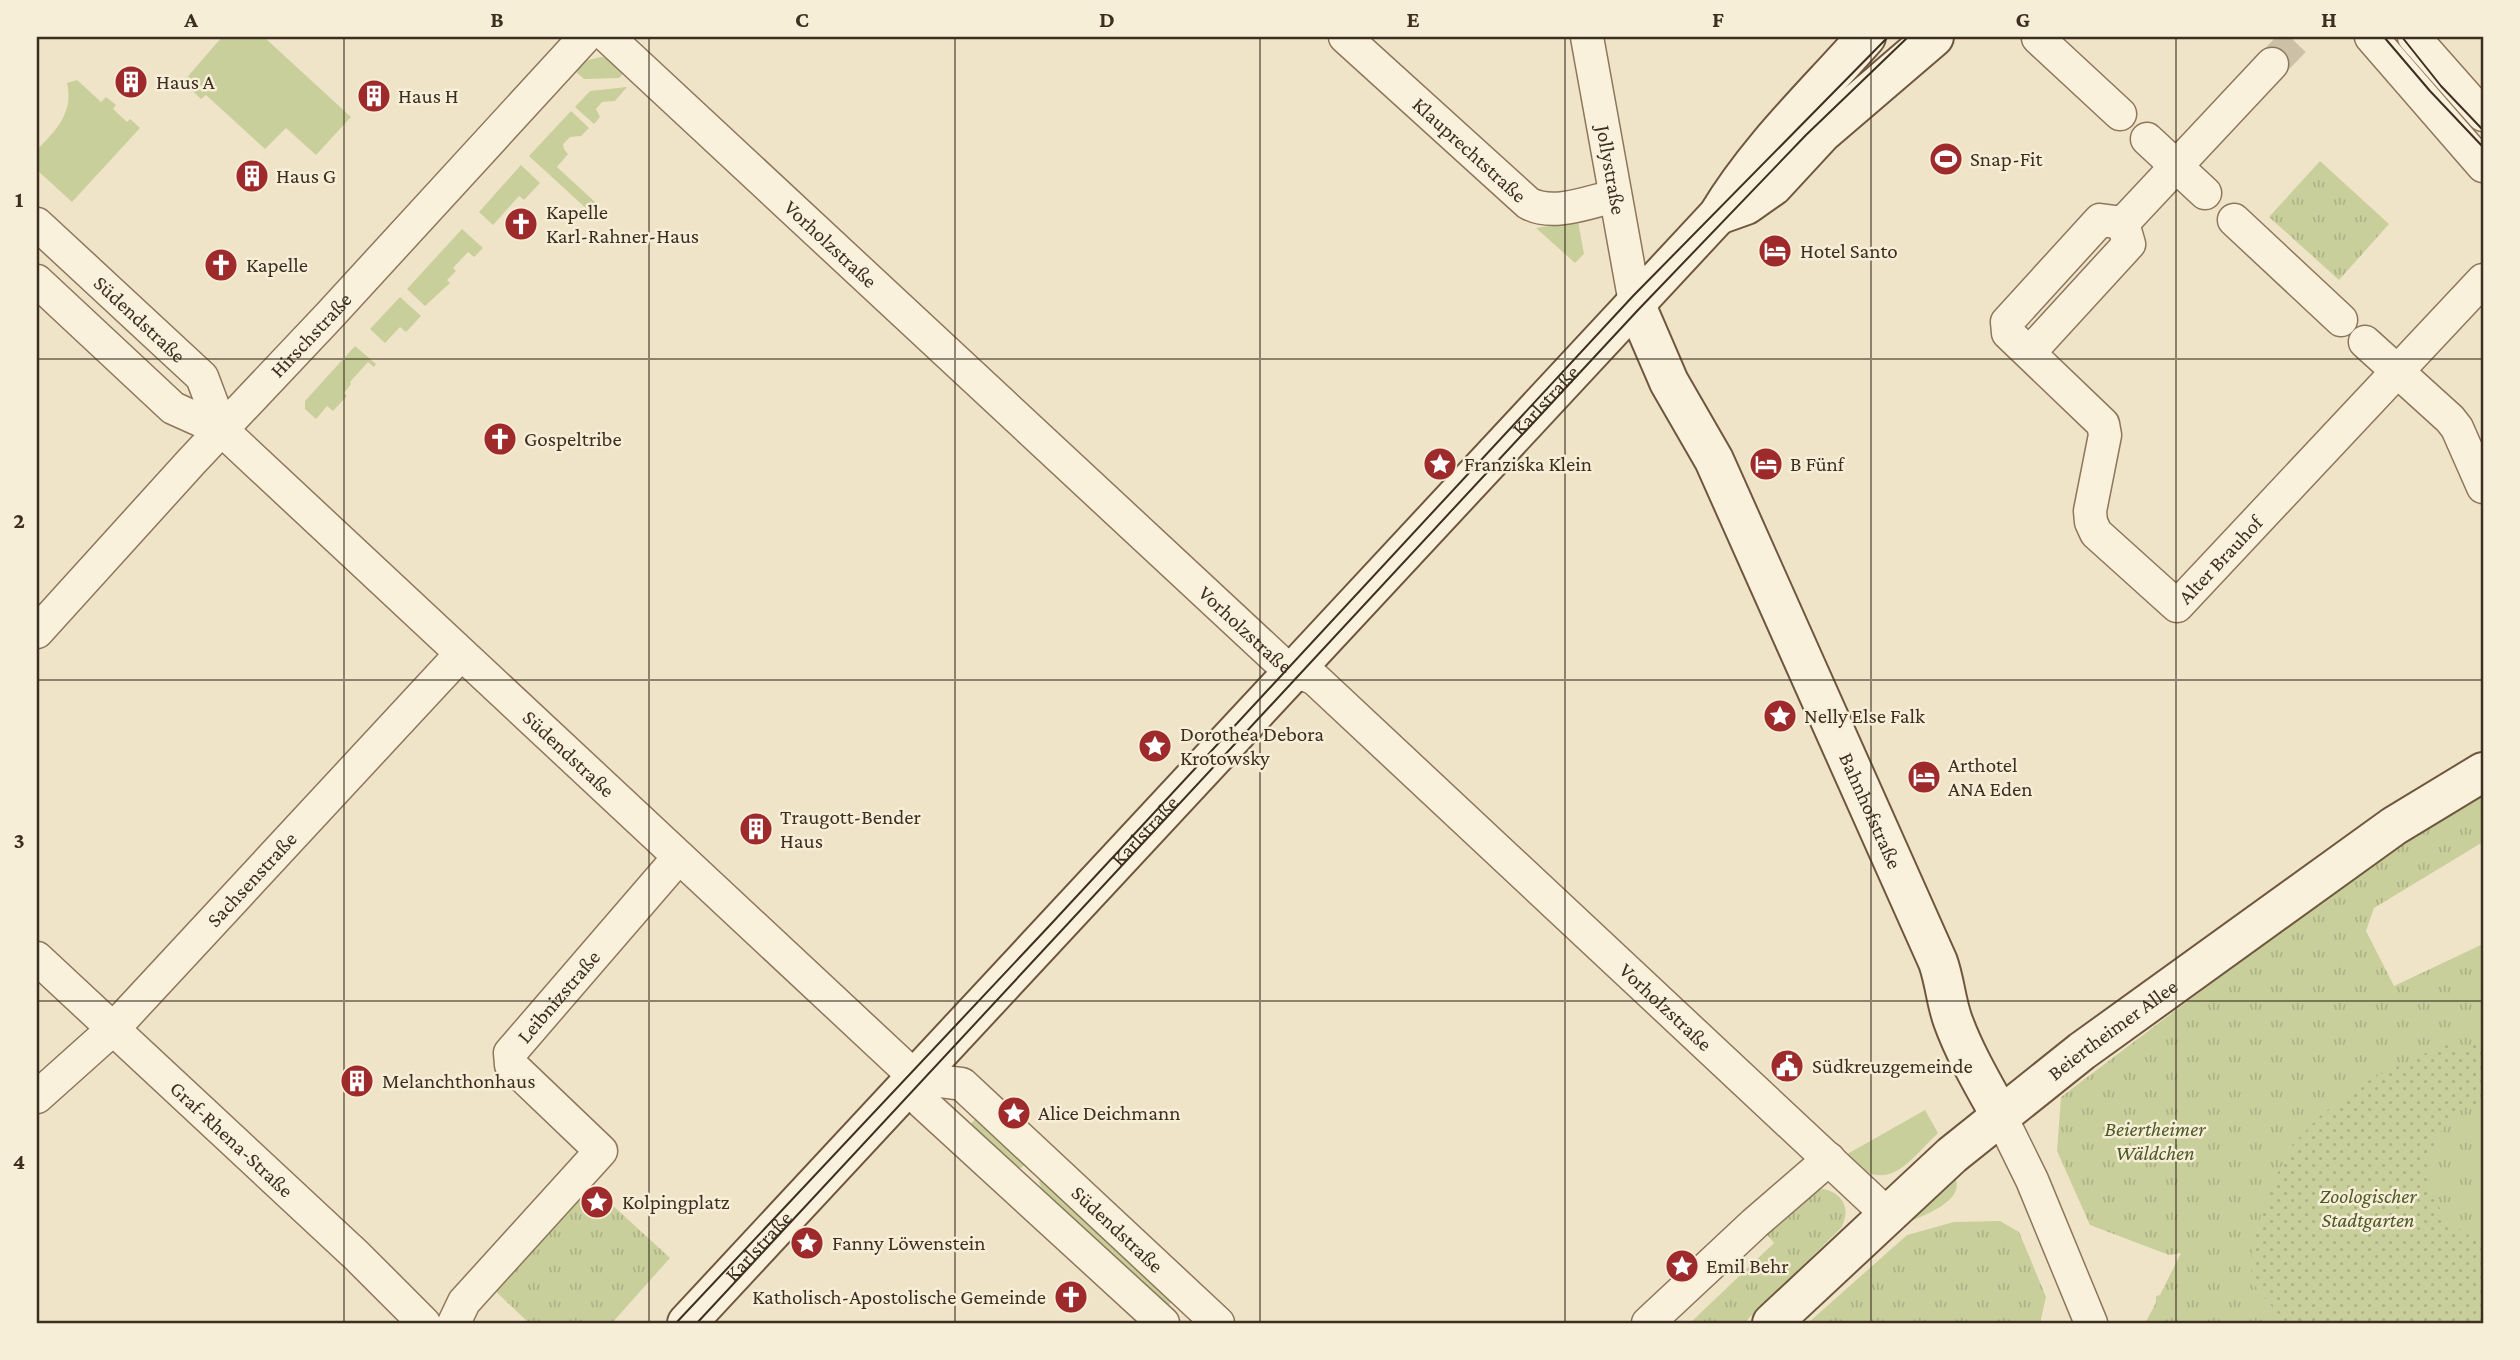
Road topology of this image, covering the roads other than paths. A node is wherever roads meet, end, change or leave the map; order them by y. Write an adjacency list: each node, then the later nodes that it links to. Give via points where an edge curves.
1 (585, 37): 27 (street, Hirschstraße)
2 (608, 37): 31 (street, Vorholzstraße, via 1266,650)
3 (1345, 37): 17 (street, Klauprechtstraße, via 1528,203 1558,209)
4 (1587, 37): 17 (street, Jollystraße)
5 (1866, 37): 18 (main road, Karlstraße, via 1766,146)
6 (1934, 37): 18 (main road, Karlstraße, via 1822,133 1773,186 1746,205)
7 (2371, 37): 15 (street)
8 (2414, 37): 12 (street)
9 (2038, 38): 11 (street)
10 (2273, 64): 14 (street, Alter Brauhof)
11 (2120, 114)
12 (2483, 115)
13 (2147, 139): 14 (street)
14 (2176, 166): 16 (street); 26 (street, Alter Brauhof, via 2123,223 2100,220 2007,322 2008,333 2103,424 2105,435 2090,511 2096,533 2178,606)
15 (2483, 166)
16 (2205, 193)
17 (1615, 196): 23 (street, Jollystraße)
18 (1718, 215): 23 (main road, Karlstraße)
19 (2234, 220): 24 (street)
20 (37, 224): 27 (street, Südendstraße, via 202,377)
21 (2483, 279): 26 (street, Alter Brauhof)
22 (37, 281): 27 (street, Südendstraße, via 173,408)
23 (1635, 303): 31 (main road, Karlstraße); 38 (main road, Bahnhofstraße, via 1669,382 1719,473 1938,962 1952,1019 1965,1049)
24 (2342, 320)
25 (2365, 342): 26 (street)
26 (2398, 371): 28 (street, via 2457,428)
27 (222, 430): 29 (street, Hirschstraße); 30 (street, Südendstraße)
28 (2483, 487)
29 (37, 632)
30 (461, 654): 33 (street, Südendstraße); 35 (street, Sachsenstraße)
31 (1295, 670): 36 (main road, Karlstraße); 40 (street, Vorholzstraße, via 1315,679)
32 (2483, 772): 38 (main road, Beiertheimer Allee, via 2325,875)
33 (679, 858): 36 (street, Südendstraße); 45 (street, Leibnizstraße, via 510,1053 511,1065 601,1151 464,1302)
34 (37, 958): 35 (street, Graf-Rhena-Straße)
35 (113, 1029): 37 (street, Sachsenstraße); 44 (street, Graf-Rhena-Straße)
36 (916, 1078): 39 (street, Südendstraße, via 962,1084); 41 (street, Südendstraße, via 922,1102); 48 (main road, Karlstraße)
37 (37, 1097)
38 (2000, 1115): 42 (main road, Beiertheimer Allee); 53 (street, Bahnhofstraße)
39 (1042, 1158): 41 (street); 43 (street, Südendstraße)
40 (1829, 1159): 42 (street, Vorholzstraße); 51 (street)
41 (1015, 1188): 49 (street, Südendstraße)
42 (1888, 1215): 52 (main road, Beiertheimer Allee)
43 (1184, 1312): 50 (street, Südendstraße)
44 (424, 1323)
45 (454, 1323)
46 (460, 1323): 47 (street)
47 (483, 1323)
48 (687, 1323)
49 (1163, 1323)
50 (1218, 1323)
51 (1648, 1323)
52 (1772, 1323)
53 (2091, 1323)

